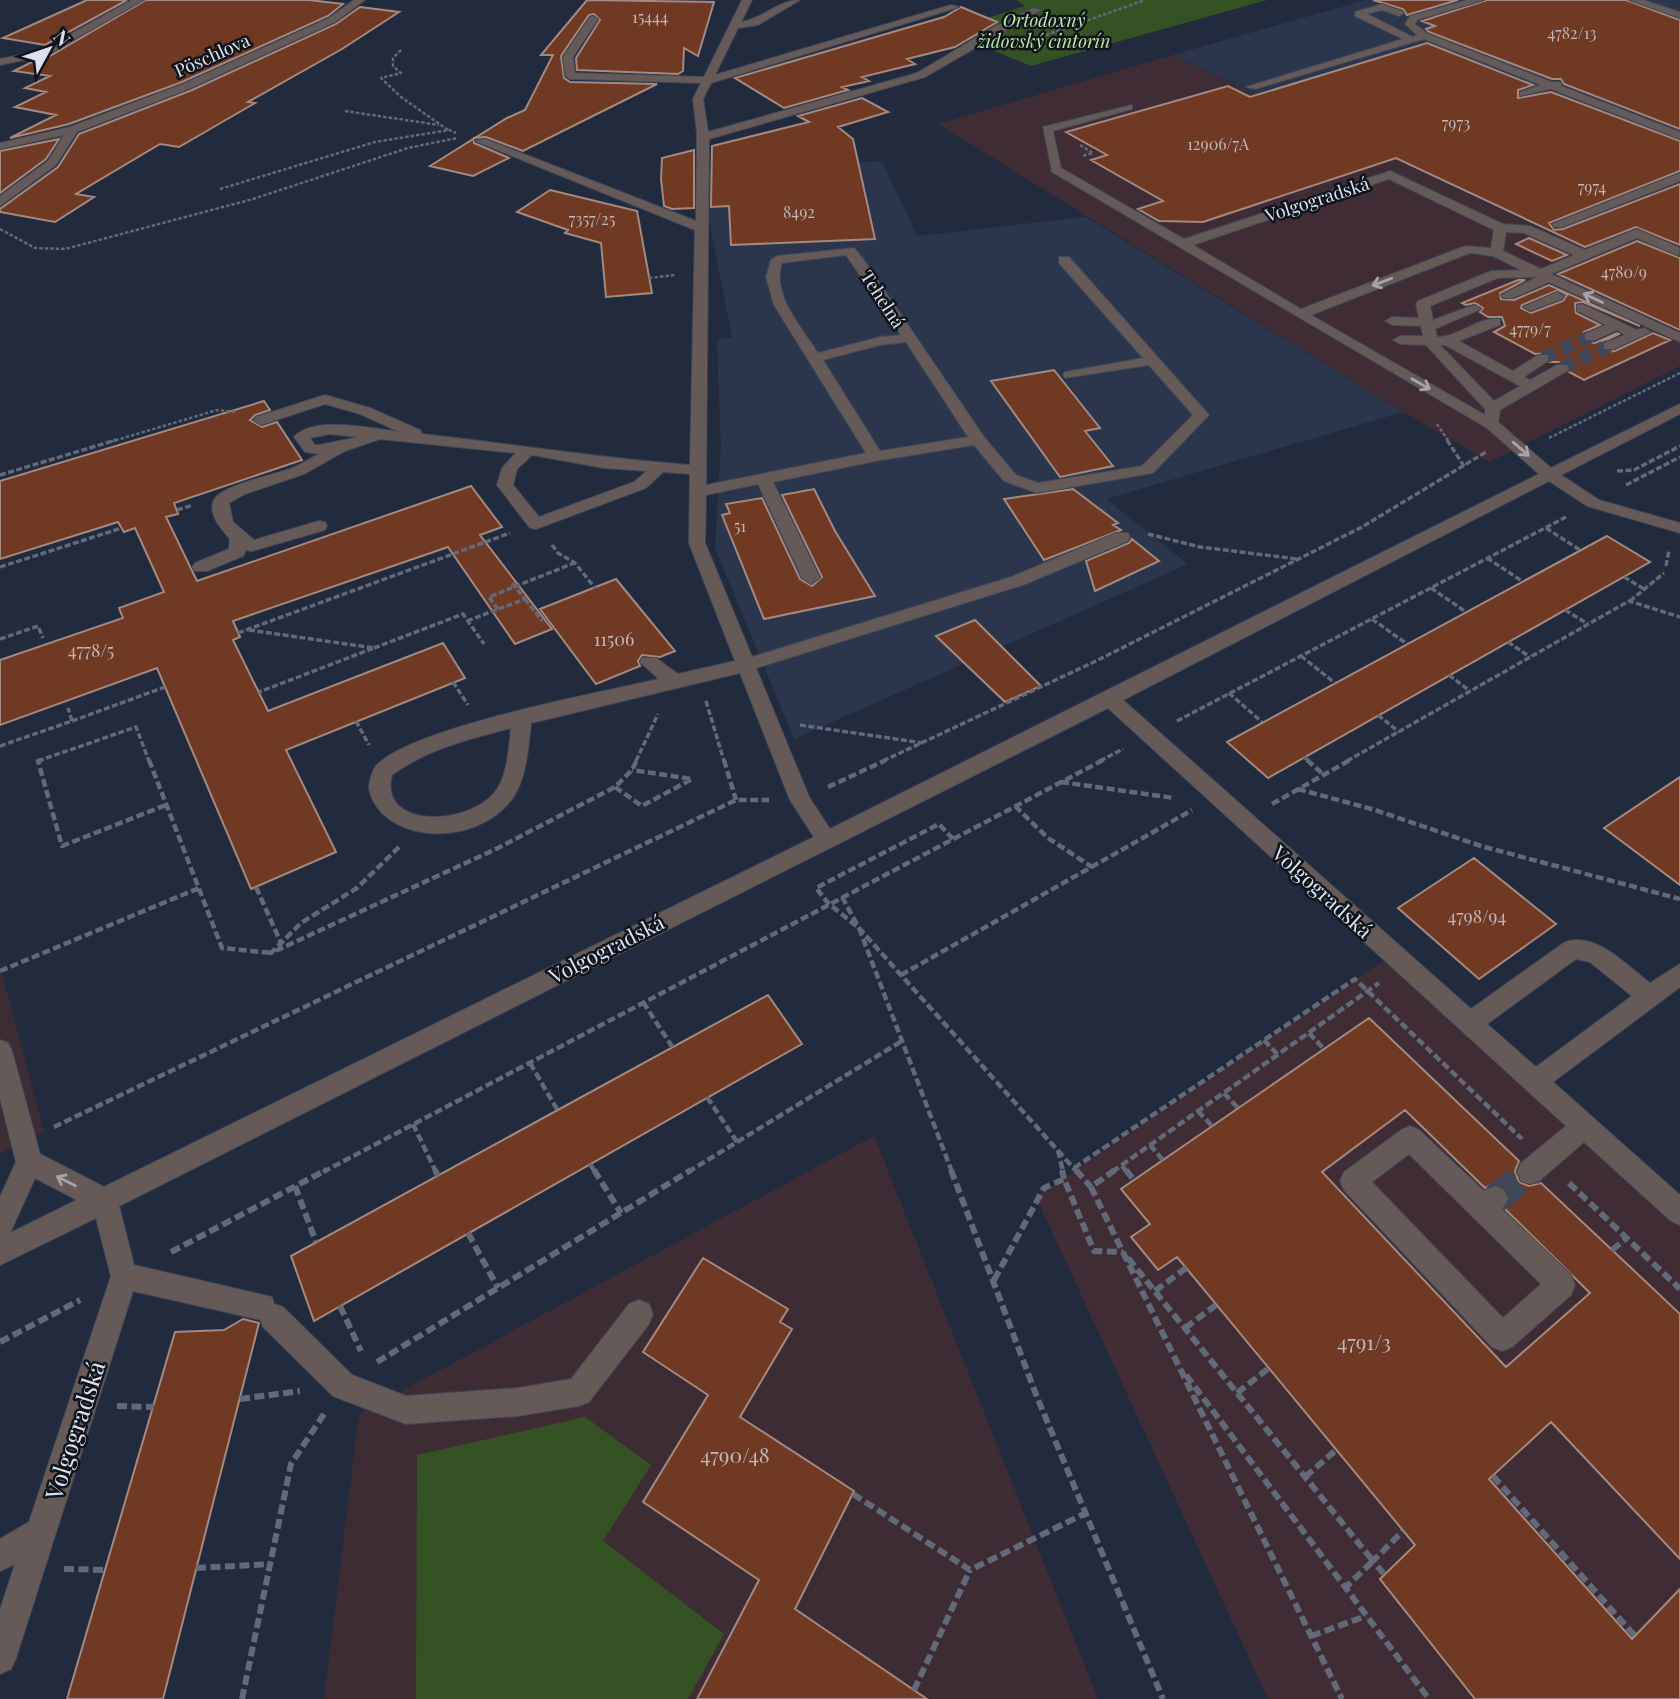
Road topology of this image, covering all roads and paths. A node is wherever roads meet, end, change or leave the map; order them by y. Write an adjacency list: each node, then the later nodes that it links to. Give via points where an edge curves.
1 (139, 0): 18 (street, via 43,53)
2 (360, 0): 27 (street, Pöschlova, via 332,20 235,65)
3 (747, 0): 13 (street)
4 (795, 0): 13 (street, via 755,23)
5 (1145, 0): 14 (path)
6 (1479, 0): 15 (street, via 1413,18 1413,29)
7 (1634, 0): 11 (street)
8 (954, 7): 20 (street)
9 (1015, 8): 30 (street, via 1036,10 920,75)
10 (1399, 13): 16 (street, via 1382,7 1358,14)
11 (1680, 15)
12 (593, 19): 20 (street, via 568,57 570,76)
13 (736, 24): 20 (street)
14 (1046, 35)
15 (1425, 36): 16 (street); 21 (street)
16 (1412, 40): 22 (street)
17 (401, 50): 26 (path, via 393,58 393,66 401,73 381,78)
18 (0, 62)
19 (1572, 79): 21 (street)
20 (710, 80): 30 (street, via 698,99)
21 (1552, 85): 23 (street); 29 (street)
22 (1251, 87)
23 (1524, 94)
24 (1128, 107): 40 (street, via 1047,130 1056,170)
25 (345, 111): 26 (path)
26 (440, 125): 28 (path)
27 (72, 130): 32 (street, Pöschlova); 35 (street, via 52,163)
28 (449, 130): 31 (path); 34 (path, via 375,142)
29 (1680, 136)
30 (703, 137): 37 (street)
31 (476, 139): 37 (street); 39 (path, via 447,139 408,148 253,199 65,248 35,248)
32 (0, 146)
33 (1680, 177): 36 (street)
34 (220, 189)
35 (0, 202)
36 (1558, 224)
37 (701, 228): 89 (street)
38 (1501, 228): 40 (street, Volgogradská, via 1390,175); 42 (street); 43 (street, Volgogradská, via 1526,229)
39 (0, 229)
40 (1183, 244): 52 (street)
41 (1679, 252): 43 (street, via 1637,233)
42 (1496, 253): 47 (street); 52 (street, one-way to 52, via 1469,249)
43 (1586, 255): 47 (street)
44 (1064, 260): 68 (street)
45 (676, 275): 46 (path)
46 (649, 278)
47 (1542, 279): 48 (street); 49 (street); 56 (street, one-way to 47); 59 (street, via 1496,274 1423,304)
48 (1508, 295)
49 (1557, 296): 50 (street); 53 (street)
50 (1530, 307)
51 (1474, 309): 59 (street)
52 (1300, 314): 78 (street, one-way to 78)
53 (1604, 318): 55 (street); 57 (street)
54 (1495, 322): 64 (street)
55 (1618, 325): 60 (street); 61 (street)
56 (1655, 326): 60 (street); 63 (street)
57 (1577, 330)
58 (1396, 331): 59 (street)
59 (1429, 331): 64 (street); 73 (street, via 1438,352)
60 (1637, 335): 65 (street)
61 (1590, 337)
62 (909, 338): 67 (street); 67 (street, Tehelná, via 849,251 777,260 772,282); 81 (street, Tehelná)
63 (1680, 338)
64 (1448, 341): 71 (street)
65 (1609, 346)
66 (1536, 354): 71 (street)
67 (814, 358): 85 (street, Tehelná)
68 (1153, 360): 70 (street); 81 (street, Tehelná, via 1201,415 1147,470 1037,488 1010,478)
69 (1562, 368): 72 (street)
70 (1070, 375)
71 (1517, 375): 72 (street)
72 (1530, 386): 73 (street)
73 (1493, 408): 78 (street)
74 (1680, 408): 90 (street, Volgogradská)
75 (276, 415): 76 (street); 80 (street, via 325,399); 91 (path, via 216,410)
76 (261, 420)
77 (1434, 420): 87 (path)
78 (1492, 425): 90 (street, one-way to 90)
79 (377, 435): 80 (street); 83 (street); 83 (street, via 329,429 302,437 310,449)
80 (430, 439): 84 (street)
81 (978, 440): 85 (street)
82 (1484, 445): 87 (path, via 1486,454)
83 (345, 447): 101 (street, via 221,501 228,528)
84 (528, 450): 88 (street); 95 (street, via 510,468 505,485)
85 (876, 457): 92 (street)
86 (1680, 457): 94 (path)
87 (1464, 466): 104 (path)
88 (659, 467): 89 (street); 95 (street, via 640,485)
89 (697, 470): 93 (street)
90 (1549, 474): 94 (street); 145 (street, Volgogradská)
91 (0, 475)
92 (764, 480): 93 (street); 110 (street)
93 (697, 492): 137 (street, via 697,543)
94 (1593, 503): 98 (path); 99 (street)
95 (536, 524): 105 (path, via 558,553); 126 (path)
96 (319, 526): 101 (street)
97 (122, 528): 106 (path)
98 (1545, 528): 102 (path); 103 (path)
99 (1680, 528)
100 (1122, 537): 104 (path, via 1150,534 1200,547); 137 (street, via 1017,581)
101 (242, 546): 107 (street)
102 (1580, 550)
103 (1487, 558): 111 (path); 114 (path)
104 (1300, 559): 154 (path)
105 (575, 562): 112 (path); 113 (path)
106 (0, 567)
107 (201, 567)
108 (1664, 573): 115 (path)
109 (1624, 577): 115 (path)
110 (811, 578)
111 (1522, 581)
112 (514, 584): 116 (path); 118 (path, via 489,597)
113 (595, 588)
114 (1431, 588): 120 (path); 122 (path)
115 (1644, 589): 117 (path)
116 (525, 599): 118 (path); 124 (path)
117 (1629, 601): 121 (path); 125 (path)
118 (498, 609): 123 (path)
119 (1565, 610): 125 (path)
120 (1466, 612)
121 (1680, 617)
122 (1372, 619): 131 (path); 134 (path)
123 (467, 621): 132 (path); 133 (path, via 463,614)
124 (542, 621)
125 (1588, 624): 135 (path)
126 (248, 630): 127 (path); 133 (path)
127 (238, 634)
128 (43, 638): 129 (path, via 38,626)
129 (0, 639)
130 (1508, 642): 135 (path)
131 (1406, 644)
132 (484, 645)
133 (374, 648): 143 (path)
134 (1301, 656): 140 (path); 144 (path)
135 (1530, 657): 142 (path)
136 (649, 662): 139 (street)
137 (746, 665): 139 (street); 163 (street)
138 (1449, 676): 142 (path)
139 (674, 681): 148 (street)
140 (1335, 683)
141 (165, 687): 149 (path)
142 (1471, 691): 152 (path)
143 (259, 692)
144 (1229, 693): 150 (path); 153 (path)
145 (1110, 699): 153 (street, Volgogradská); 168 (street, Volgogradská)
146 (68, 708): 149 (path)
147 (1378, 715): 152 (path)
148 (522, 718): 148 (street, via 449,737 401,758 383,771 379,789 384,803 403,819 429,826 457,824 485,811 505,795)
149 (72, 720): 155 (path)
150 (1262, 722)
151 (799, 725): 154 (path)
152 (1399, 732): 158 (path)
153 (1150, 735): 159 (path); 167 (street, Volgogradská)
154 (924, 743): 163 (path)
155 (0, 746)
156 (1304, 757): 158 (path)
157 (632, 770): 160 (path, via 692,779 642,806)
158 (1324, 775): 161 (path)
159 (1060, 782): 162 (path); 165 (path)
160 (615, 788)
161 (1297, 789): 167 (path); 174 (path, via 1481,846)
162 (1175, 798)
163 (800, 800): 168 (street); 205 (path, via 736,800)
164 (166, 805): 164 (path, via 136,727 38,761 62,846); 172 (path)
165 (1015, 806): 169 (path); 170 (path, via 1048,838)
166 (1196, 808): 170 (path)
167 (1244, 820): 184 (street, Volgogradská)
168 (826, 839): 216 (street, Volgogradská)
169 (953, 839): 173 (path); 175 (path, via 939,824 816,888)
170 (1092, 867): 181 (path)
171 (256, 887): 177 (path)
172 (199, 888): 178 (path, via 222,947); 179 (path)
173 (842, 897): 175 (path); 176 (path)
174 (1680, 899)
175 (829, 904): 176 (path); 183 (path)
176 (859, 928): 181 (path); 187 (path)
177 (281, 943)
178 (271, 953)
179 (0, 971)
180 (1680, 974): 182 (street)
181 (901, 975): 204 (path)
182 (1650, 997): 184 (street, via 1597,954 1573,949); 193 (street)
183 (643, 1002): 188 (path); 192 (path)
184 (1470, 1023): 193 (street, Volgogradská)
185 (1309, 1033): 186 (path, via 1367,991 1355,979); 189 (path); 191 (path)
186 (1263, 1040): 191 (path); 209 (path)
187 (902, 1041): 202 (path); 229 (path)
188 (673, 1048)
189 (1324, 1049)
190 (0, 1051): 205 (street)
191 (1278, 1055): 194 (path)
192 (530, 1063): 197 (path); 199 (path)
193 (1535, 1082): 201 (street, Volgogradská)
194 (1224, 1093): 196 (path); 198 (path)
195 (707, 1097): 202 (path)
196 (1238, 1108)
197 (558, 1111)
198 (1198, 1111): 200 (path); 203 (path)
199 (413, 1124): 211 (path); 214 (path)
200 (1212, 1126)
201 (1584, 1126): 210 (street); 219 (street, Volgogradská)
202 (737, 1142): 218 (path)
203 (1150, 1145): 206 (path); 208 (path)
204 (1058, 1150): 209 (path); 212 (path)
205 (27, 1152): 216 (street, one-way to 205); 220 (street)
206 (1163, 1160)
207 (590, 1164): 218 (path)
208 (1122, 1166): 213 (path); 215 (path)
209 (1074, 1168): 215 (path)
210 (1530, 1172)
211 (438, 1176)
212 (1064, 1179): 225 (path, via 1094,1251); 229 (path, via 1044,1188)
213 (1134, 1180)
214 (295, 1186): 223 (path); 228 (path)
215 (1091, 1187): 225 (path)
216 (104, 1200): 226 (street, Volgogradská); 228 (street)
217 (1489, 1204): 217 (street, via 1561,1285 1502,1337 1353,1181 1410,1138)
218 (621, 1213): 230 (path)
219 (1680, 1213)
220 (0, 1226)
221 (468, 1233): 230 (path)
222 (1626, 1238): 224 (path)
223 (316, 1242)
224 (1612, 1250)
225 (1122, 1251): 231 (path); 237 (path)
226 (0, 1252)
227 (1186, 1268): 231 (path)
228 (124, 1276): 236 (path); 240 (street, via 268,1312); 251 (street, Volgogradská)
229 (994, 1281): 249 (path)
230 (498, 1288): 238 (path)
231 (1155, 1291): 235 (path)
232 (1216, 1305): 235 (path)
233 (340, 1306): 238 (path)
234 (639, 1314): 240 (street, via 579,1392 518,1402 406,1410)
235 (1185, 1328): 241 (path)
236 (0, 1342)
237 (1179, 1366): 260 (path); 262 (path)
238 (368, 1368): 240 (path)
239 (1269, 1368): 241 (path)
240 (343, 1386): 242 (path); 254 (path, via 291,1464)
241 (1237, 1393): 247 (path)
242 (240, 1399)
243 (115, 1405): 244 (path)
244 (154, 1407)
245 (1336, 1450): 247 (path)
246 (1493, 1476): 263 (path)
247 (1305, 1477): 253 (path)
248 (853, 1494): 258 (path)
249 (1086, 1513): 258 (path); 267 (path)
250 (1403, 1531): 253 (path)
251 (41, 1532): 252 (street); 264 (street, Volgogradská)
252 (0, 1556)
253 (1373, 1561): 259 (path); 260 (path)
254 (271, 1564): 255 (path); 266 (path)
255 (197, 1568)
256 (49, 1569): 257 (path)
257 (105, 1570)
258 (970, 1570): 265 (path)
259 (1384, 1574)
260 (1345, 1588): 261 (path)
261 (1366, 1616): 262 (path); 269 (path)
262 (1311, 1636): 268 (path)
263 (1635, 1636)
264 (0, 1658)
265 (914, 1690)
266 (242, 1699)
267 (1163, 1699)
268 (1342, 1699)
269 (1429, 1699)

